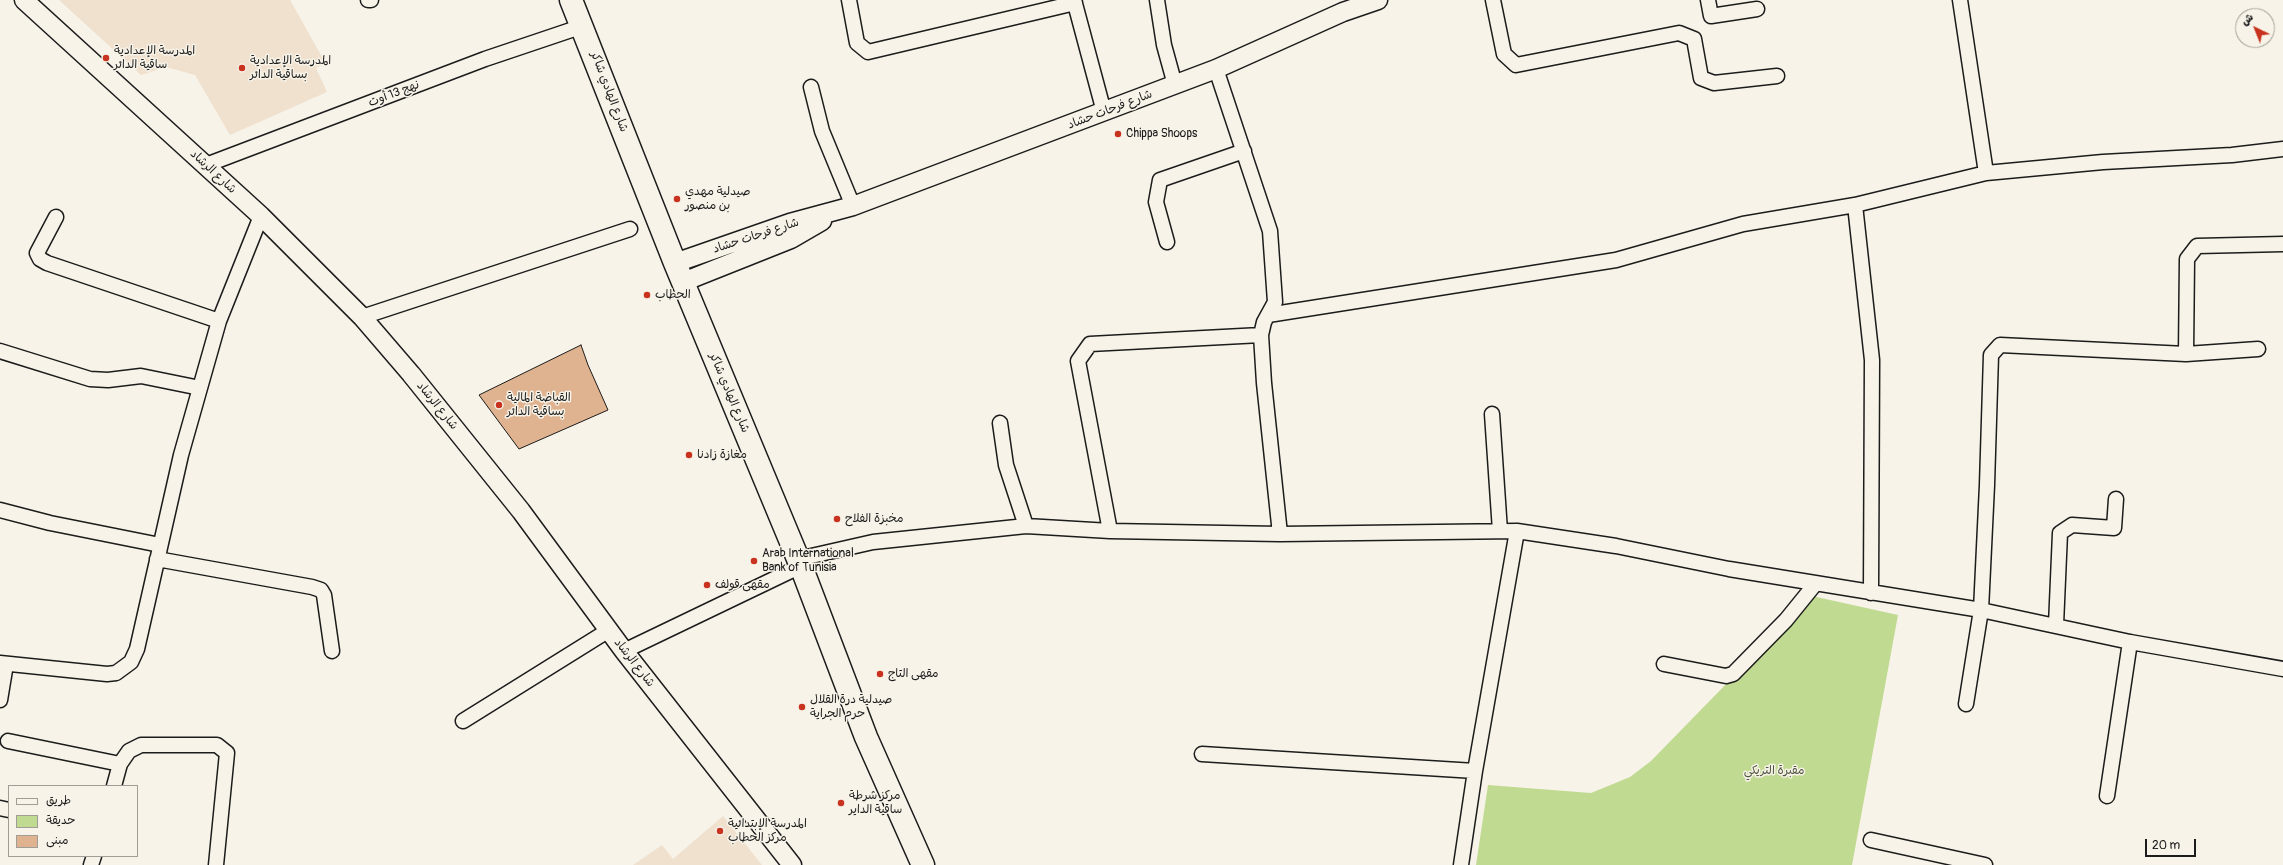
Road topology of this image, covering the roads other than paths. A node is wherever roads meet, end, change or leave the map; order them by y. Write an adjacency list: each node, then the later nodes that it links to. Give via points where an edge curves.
1 (24, 0): 19 (street, شارع الرشاد)
2 (849, 0): 8 (street, via 857,43 868,52)
3 (1157, 0): 14 (street, via 1164,45)
4 (1378, 0): 9 (street, شارع فرحات حشاد)
5 (1493, 0): 13 (street, via 1504,54 1516,65 1679,34 1694,39 1701,78 1714,83)
6 (1708, 0): 11 (street, via 1710,16)
7 (1960, 0): 20 (street)
8 (1075, 1): 16 (street)
9 (1341, 6): 12 (street, شارع فرحات حشاد)
10 (576, 8): 19 (street, نهج 13 أوت, via 478,62); 28 (main road, شارع الهادي شاكر)
11 (1756, 9)
12 (1216, 69): 14 (street, شارع فرحات حشاد); 18 (street)
13 (1777, 76)
14 (1175, 85): 16 (street, شارع فرحات حشاد)
15 (812, 87): 22 (street, via 822,131)
16 (1104, 112): 22 (street, شارع فرحات حشاد)
17 (2283, 149): 20 (street, via 2232,155 2103,162)
18 (1244, 151): 26 (street, via 1160,180 1156,202); 29 (street, via 1270,232 1275,302)
19 (206, 165): 23 (street, شارع الرشاد)
20 (1986, 174): 21 (street)
21 (1855, 205): 29 (street, via 1743,224 1616,260); 50 (street, via 1872,360)
22 (846, 209): 28 (street, شارع فرحات حشاد, via 791,239)
23 (261, 216): 30 (street, شارع الرشاد); 31 (street)
24 (56, 217): 31 (street, via 37,253 40,259)
25 (630, 229): 30 (street)
26 (1167, 242)
27 (2283, 244): 35 (street, via 2196,246 2187,259)
28 (679, 273): 48 (main road, شارع الهادي شاكر)
29 (1268, 315): 32 (street)
30 (362, 317): 53 (street, شارع الرشاد, via 521,511)
31 (219, 321): 36 (street)
32 (1261, 336): 42 (street, via 1090,344 1078,361); 45 (street)
33 (2258, 349): 35 (street)
34 (0, 351): 36 (street, via 90,379 108,380 141,376)
35 (2186, 354): 51 (street, via 2000,344 1991,355)
36 (200, 388): 46 (street)
37 (1492, 414): 43 (street)
38 (1000, 423): 41 (street, via 1006,465)
39 (2116, 499): 52 (street, via 2114,528 2072,525 2060,533)
40 (0, 510): 46 (street, via 50,523)
41 (1026, 526): 42 (street); 48 (street, via 873,542)
42 (1110, 531): 45 (street)
43 (1500, 531): 44 (street); 45 (street)
44 (1517, 531): 49 (street, via 1616,546 1728,569); 66 (street)
45 (1280, 534)
46 (160, 545): 47 (street)
47 (157, 559): 55 (street, via 321,590 324,595); 57 (street, via 137,649 131,662 124,669 107,674)
48 (799, 562): 56 (street); 72 (main road, شارع الهادي شاكر, via 866,737)
49 (1816, 583): 50 (street); 58 (street, via 1786,620 1733,674 1726,676)
50 (1871, 593): 51 (street)
51 (1981, 610): 52 (street); 61 (street)
52 (2056, 625): 54 (street)
53 (609, 630): 56 (street, شارع الرشاد); 62 (street)
54 (2130, 642): 59 (street); 68 (street)
55 (332, 651)
56 (624, 651): 71 (street, شارع الرشاد)
57 (3, 663): 60 (street)
58 (1664, 664)
59 (2283, 669)
60 (0, 700)
61 (1966, 704)
62 (463, 721)
63 (8, 741): 65 (street)
64 (1202, 754): 66 (street)
65 (120, 764): 67 (street); 70 (street, via 129,751 141,745 216,745 226,754)
66 (1475, 771): 73 (street)
67 (114, 785)
68 (2107, 796)
69 (1871, 840): 74 (street)
70 (216, 865)
71 (792, 865)
72 (924, 865)
73 (1461, 865)
74 (1985, 865)

